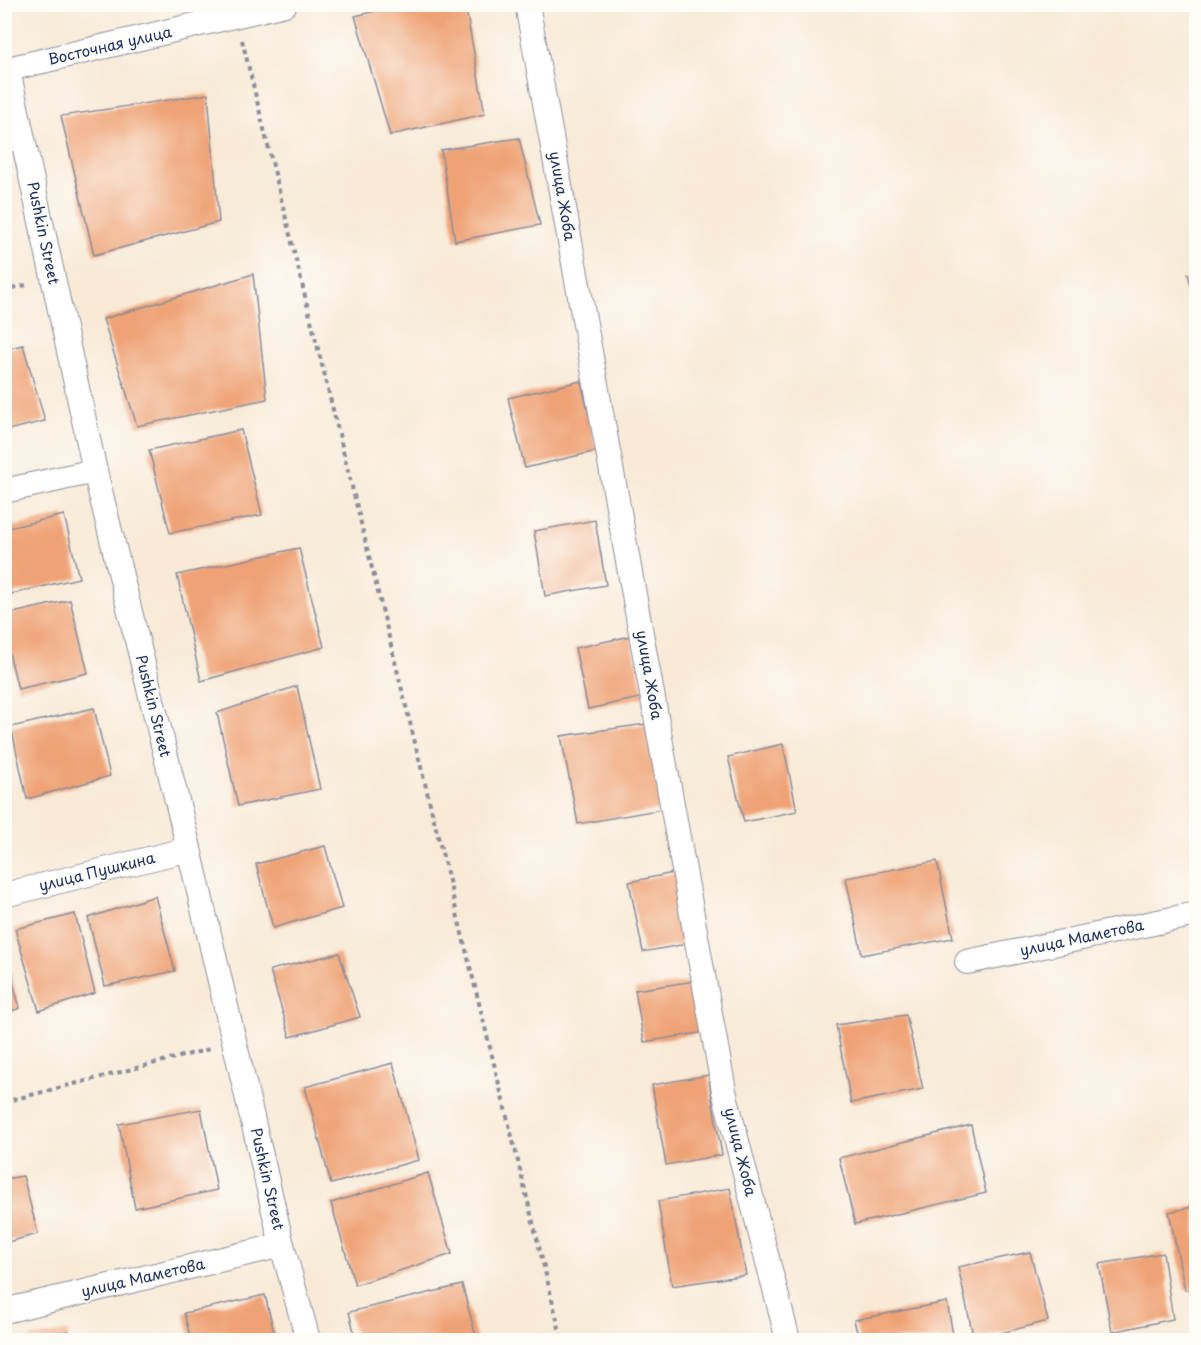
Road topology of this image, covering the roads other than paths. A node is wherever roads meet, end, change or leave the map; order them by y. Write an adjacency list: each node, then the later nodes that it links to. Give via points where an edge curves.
1 (285, 4): 3 (street, Восточная улица)
2 (527, 4): 13 (street, улица Жоба, via 724,1091)
3 (6, 70): 4 (street, Pushkin Street)
4 (95, 471): 5 (street); 6 (street, Pushkin Street)
5 (4, 491)
6 (189, 849): 7 (street, улица Пушкина); 10 (street, Pushkin Street)
7 (4, 895)
8 (1197, 914): 9 (street, улица Маметова)
9 (967, 962)
10 (282, 1245): 11 (street, улица Маметова); 12 (street, Pushkin Street)
11 (4, 1311)
12 (308, 1341)
13 (788, 1341)

